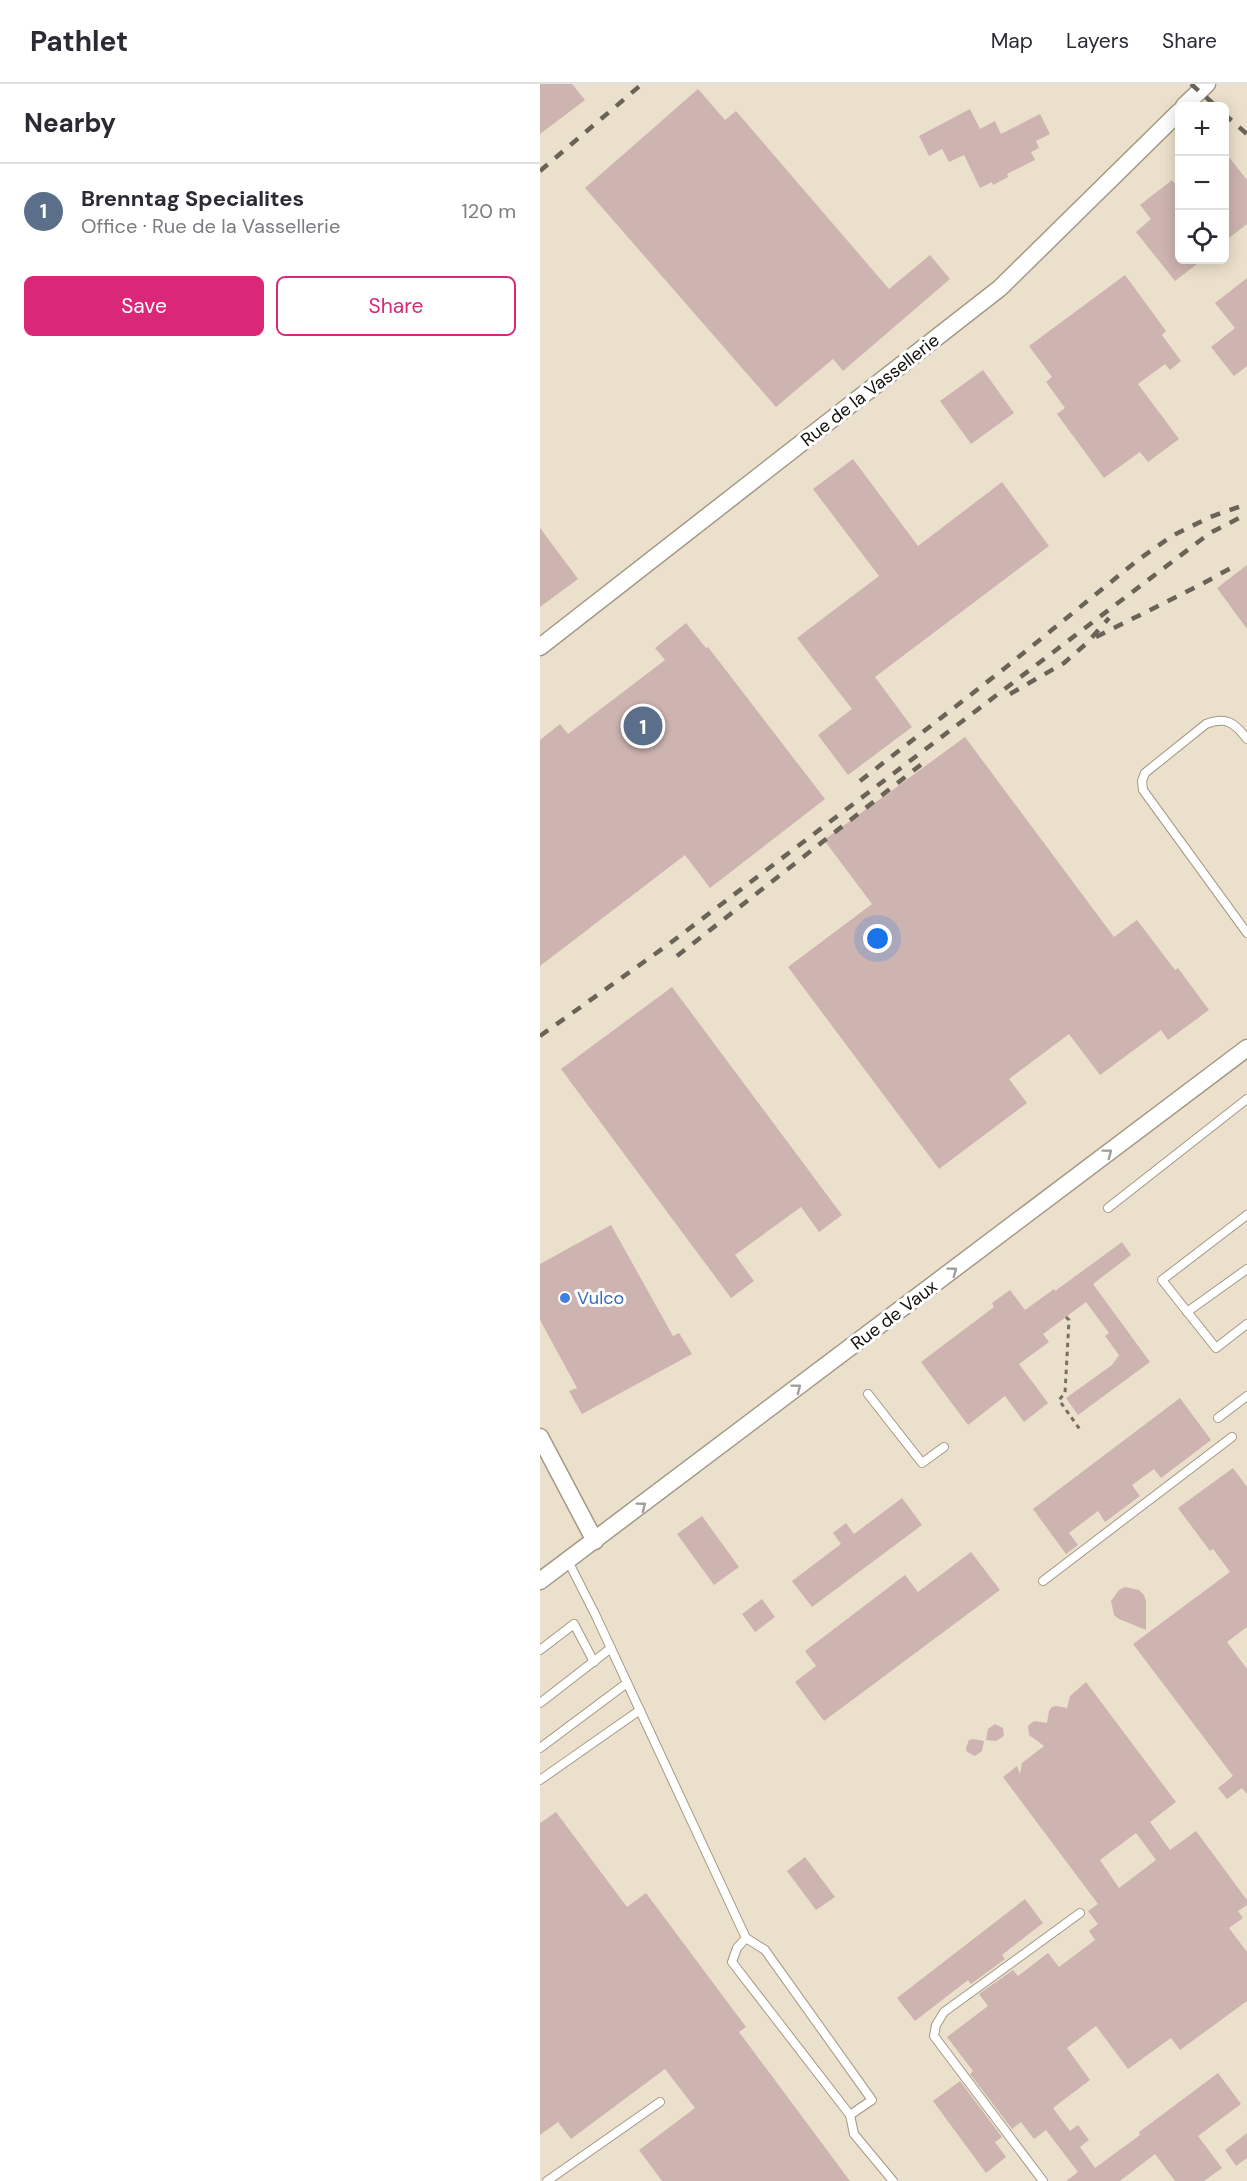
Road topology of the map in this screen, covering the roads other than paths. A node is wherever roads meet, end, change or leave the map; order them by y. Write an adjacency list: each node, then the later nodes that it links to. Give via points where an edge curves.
1 (1207, 84): 2 (street)
2 (1188, 102)
3 (1175, 115): 4 (street, Rue de la Vassellerie, via 1000,288)
4 (540, 647)
5 (1247, 739): 6 (lane, via 1240,729 1217,719 1145,773 1142,781 1143,790)
6 (1247, 933)
7 (1247, 1048): 20 (street, Rue de Vaux, one-way to 7)
8 (1247, 1099): 9 (lane)
9 (1108, 1208)
10 (1247, 1215): 12 (lane, via 1162,1280)
11 (1247, 1269): 12 (lane)
12 (1187, 1312): 13 (lane, via 1216,1348)
13 (1247, 1324)
14 (868, 1394): 19 (lane, via 922,1463)
15 (1247, 1396): 16 (lane)
16 (1218, 1418)
17 (540, 1437): 20 (street)
18 (1232, 1437): 23 (lane)
19 (944, 1447)
20 (595, 1541): 21 (street, Rue de Vaux)
21 (568, 1561): 22 (street, Rue de Vaux); 24 (lane)
22 (540, 1581)
23 (1043, 1581)
24 (611, 1648): 26 (lane); 27 (lane)
25 (540, 1650): 26 (lane, via 574,1624)
26 (594, 1662): 28 (lane)
27 (627, 1683): 29 (lane); 30 (lane)
28 (540, 1702)
29 (640, 1710): 31 (lane); 33 (lane)
30 (540, 1748)
31 (540, 1780)
32 (1080, 1912): 38 (lane, via 944,2012 934,2036)
33 (746, 1938): 35 (lane, via 732,1962); 35 (lane, via 765,1950 872,2100)
34 (660, 2102): 36 (lane)
35 (849, 2115): 37 (lane, via 854,2134)
36 (547, 2181)
37 (893, 2181)
38 (1043, 2181)

